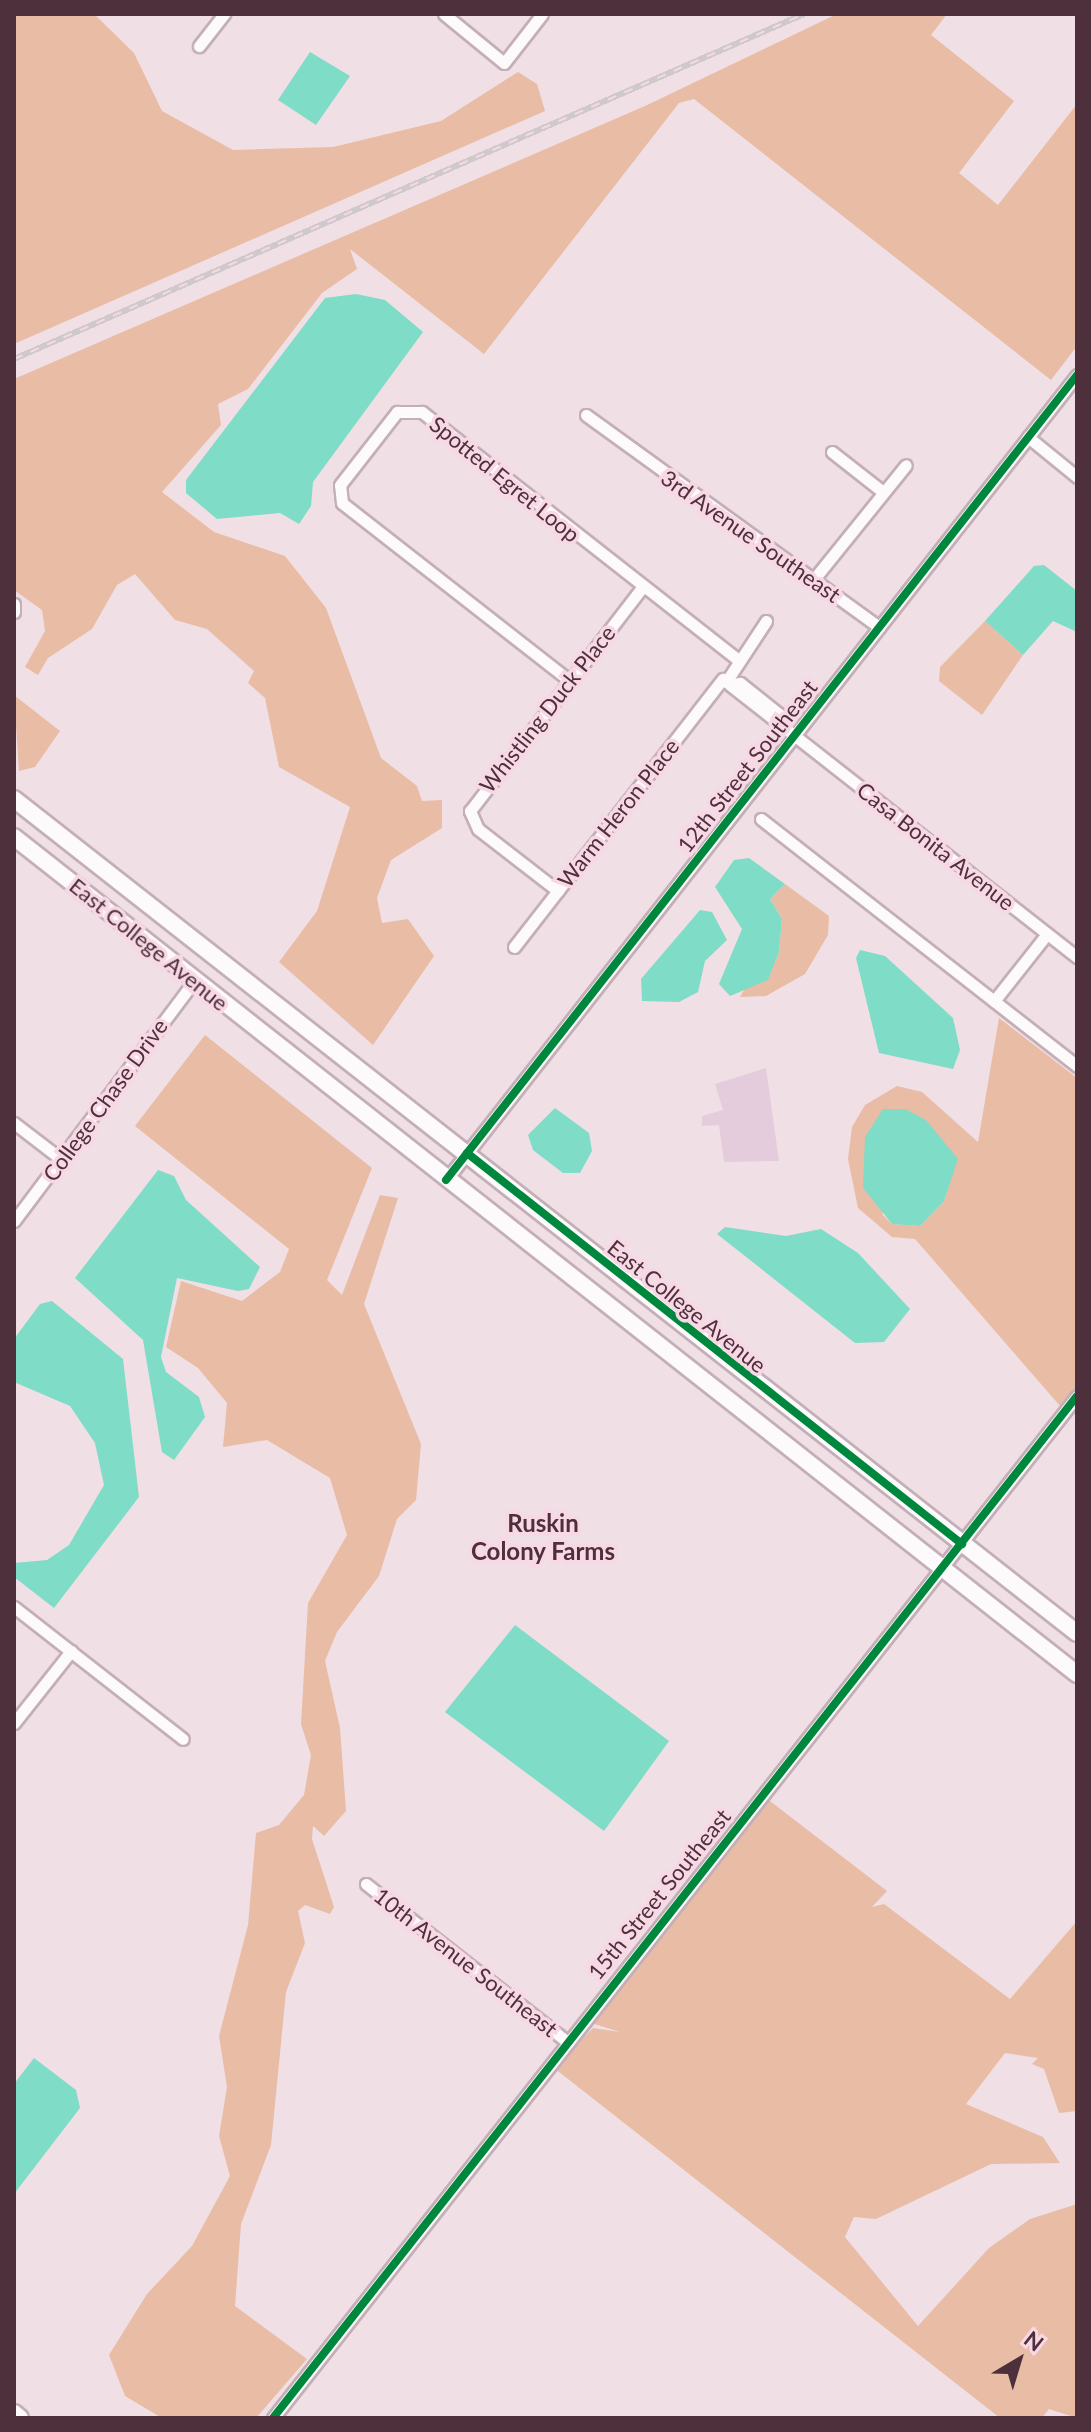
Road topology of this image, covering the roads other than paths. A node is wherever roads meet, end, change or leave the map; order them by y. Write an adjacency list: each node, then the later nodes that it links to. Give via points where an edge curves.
1 (224, 14): 4 (street)
2 (444, 14): 3 (street, via 504,63)
3 (542, 14)
4 (199, 46)
5 (1077, 375): 7 (street, 12th Street Southeast)
6 (586, 415): 12 (street, 3rd Avenue Southeast, via 727,524)
7 (1028, 437): 10 (street); 17 (street, 12th Street Southeast)
8 (832, 452): 11 (street)
9 (906, 465): 11 (street)
10 (1077, 477)
11 (883, 492): 12 (street)
12 (814, 579): 17 (street, 3rd Avenue Southeast)
13 (641, 589): 18 (street, Spotted Egret Loop); 19 (street, Whistling Duck Place); 19 (street, Spotted Egret Loop, via 414,408 397,412 340,485 342,503)
14 (14, 604): 15 (street)
15 (14, 612)
16 (766, 621): 18 (street, Warm Heron Place)
17 (879, 627): 21 (street, 12th Street Southeast)
18 (738, 660): 20 (street, Warm Heron Place)
19 (570, 681): 27 (street, Whistling Duck Place, via 470,811 478,829)
20 (726, 682): 21 (street, Casa Bonita Avenue, via 740,683); 27 (street, Warm Heron Place)
21 (795, 734): 28 (street, Casa Bonita Avenue); 35 (street, 12th Street Southeast)
22 (14, 799): 25 (main road, East College Avenue)
23 (14, 810): 25 (main road)
24 (761, 819): 32 (street)
25 (53, 830): 35 (main road, East College Avenue)
26 (14, 837): 31 (main road, East College Avenue)
27 (558, 891): 29 (street, Warm Heron Place)
28 (1047, 934): 30 (street, Casa Bonita Avenue); 32 (street)
29 (514, 947)
30 (1077, 957)
31 (195, 980): 36 (street, College Chase Drive); 37 (main road, East College Avenue)
32 (994, 1001): 33 (street)
33 (1077, 1066)
34 (14, 1123): 36 (street)
35 (467, 1153): 37 (street, 12th Street Southeast); 40 (main road, East College Avenue)
36 (62, 1160): 38 (street, College Chase Drive)
37 (446, 1180): 41 (main road, East College Avenue)
38 (14, 1221)
39 (1077, 1396): 40 (street, 15th Street Southeast)
40 (962, 1544): 41 (street, 15th Street Southeast); 43 (main road, East College Avenue)
41 (940, 1572): 45 (main road, East College Avenue); 49 (street, 15th Street Southeast)
42 (14, 1607): 44 (street)
43 (1077, 1633)
44 (71, 1651): 46 (street); 47 (street)
45 (1077, 1674)
46 (14, 1723)
47 (183, 1739)
48 (366, 1884): 49 (street, 10th Avenue Southeast)
49 (565, 2040): 52 (street, 15th Street Southeast)
50 (14, 2413): 51 (main road)
51 (20, 2418)
52 (273, 2418)

